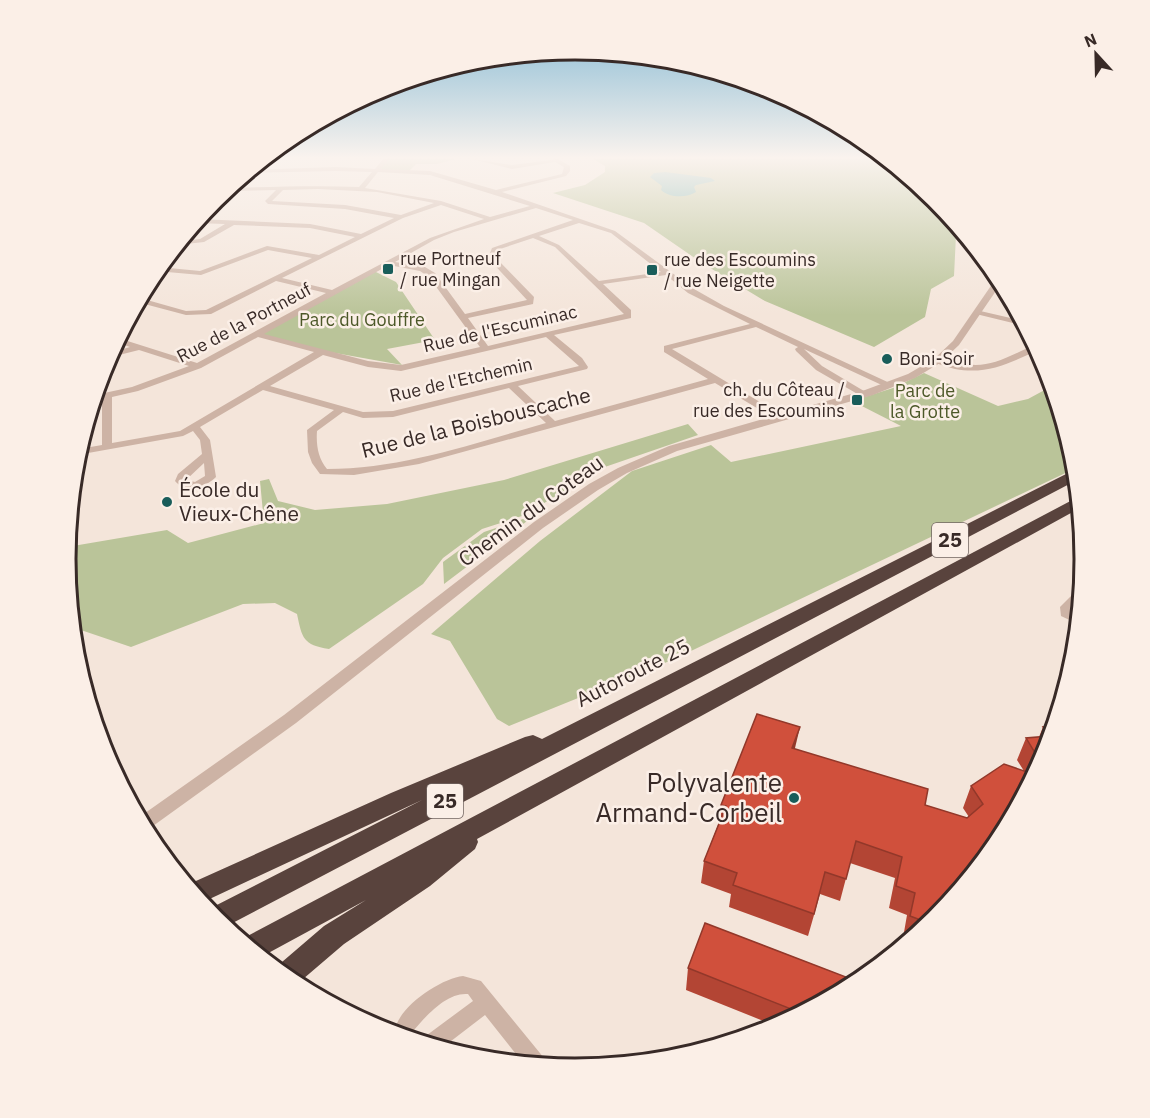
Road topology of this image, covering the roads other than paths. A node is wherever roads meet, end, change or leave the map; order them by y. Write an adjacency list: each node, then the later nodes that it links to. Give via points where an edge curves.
1 (368, 211): 6 (street)
2 (418, 211): 6 (street)
3 (466, 211): 7 (street)
4 (517, 211): 7 (street, Rue de la Portneuf)
5 (552, 211): 8 (street)
6 (401, 217): 11 (street)
7 (489, 219): 15 (street, Rue de la Portneuf, via 432,239)
8 (580, 220): 12 (street); 17 (street, via 621,237)
9 (208, 222): 10 (street)
10 (232, 223): 11 (street, via 310,226); 13 (street, via 202,241)
11 (362, 236): 14 (street)
12 (533, 236): 19 (street, Rue de l'Escuminac, via 557,246); 24 (street, via 492,253 492,258 530,302)
13 (190, 242)
14 (320, 257): 16 (street, via 267,248 201,273); 18 (street)
15 (390, 263): 21 (street, Rue de la Portneuf); 24 (street, via 422,269 432,276)
16 (169, 269)
17 (666, 273): 19 (street); 26 (street, via 691,291)
18 (275, 279): 21 (street); 22 (street, via 199,314)
19 (597, 283): 28 (street, Rue de l'Escuminac, via 628,316)
20 (994, 289): 23 (street, Chemin du Coteau)
21 (334, 293): 27 (street, Rue de la Portneuf)
22 (147, 302)
23 (979, 312): 25 (street); 36 (street, Chemin du Coteau)
24 (463, 317): 32 (street)
25 (1013, 321)
26 (756, 325): 29 (street); 38 (street, via 667,348)
27 (256, 334): 35 (street, Rue de l'Escuminac); 37 (street, Rue de la Portneuf)
28 (548, 335): 32 (street, Rue de l'Escuminac); 39 (street, Rue de l'Etchemin, via 584,368)
29 (783, 338): 40 (street); 42 (street, via 824,371)
30 (125, 343): 31 (street)
31 (139, 347): 34 (street); 37 (street)
32 (486, 349): 35 (street, Rue de l'Escuminac, via 401,368 385,368)
33 (1029, 351): 36 (street, via 981,370)
34 (121, 352)
35 (321, 352): 41 (street)
36 (937, 361): 40 (street, Chemin du Coteau)
37 (198, 366): 44 (street, Rue de la Portneuf)
38 (714, 380): 46 (street); 47 (street, Rue de la Boisbouscache)
39 (512, 385): 45 (street, Rue de l'Etchemin, via 393,414 363,415); 47 (street)
40 (889, 385): 42 (street, Chemin du Coteau)
41 (264, 387): 45 (street, Rue de l'Etchemin); 48 (street)
42 (864, 393): 46 (street, Chemin du Coteau)
43 (103, 397): 44 (street, Rue de la Portneuf)
44 (106, 397): 49 (street)
45 (341, 409): 47 (street, Rue de la Boisbouscache, via 312,430 317,463 324,472 393,466)
46 (780, 418): 58 (street, Chemin du Coteau, via 670,450 597,485 261,741)
47 (553, 424)
48 (195, 428): 49 (street); 51 (street, via 205,440)
49 (107, 447): 50 (street)
50 (89, 450)
51 (207, 455)
52 (1067, 479): 56 (highway, Autoroute 25 / 25)
53 (1071, 506): 57 (highway, 25)
54 (1072, 601): 55 (street, via 1066,607)
55 (1071, 616)
56 (675, 682): 59 (highway, via 399,800); 60 (highway, Autoroute 25 / 25)
57 (503, 813): 61 (highway, 25); 62 (highway, via 421,878 334,935)
58 (150, 819)
59 (202, 890)
60 (224, 914)
61 (258, 944)
62 (293, 970)
63 (486, 1002): 64 (street, via 474,987 453,986 410,1018); 65 (street); 66 (street)
64 (404, 1028)
65 (438, 1039)
66 (530, 1056)

